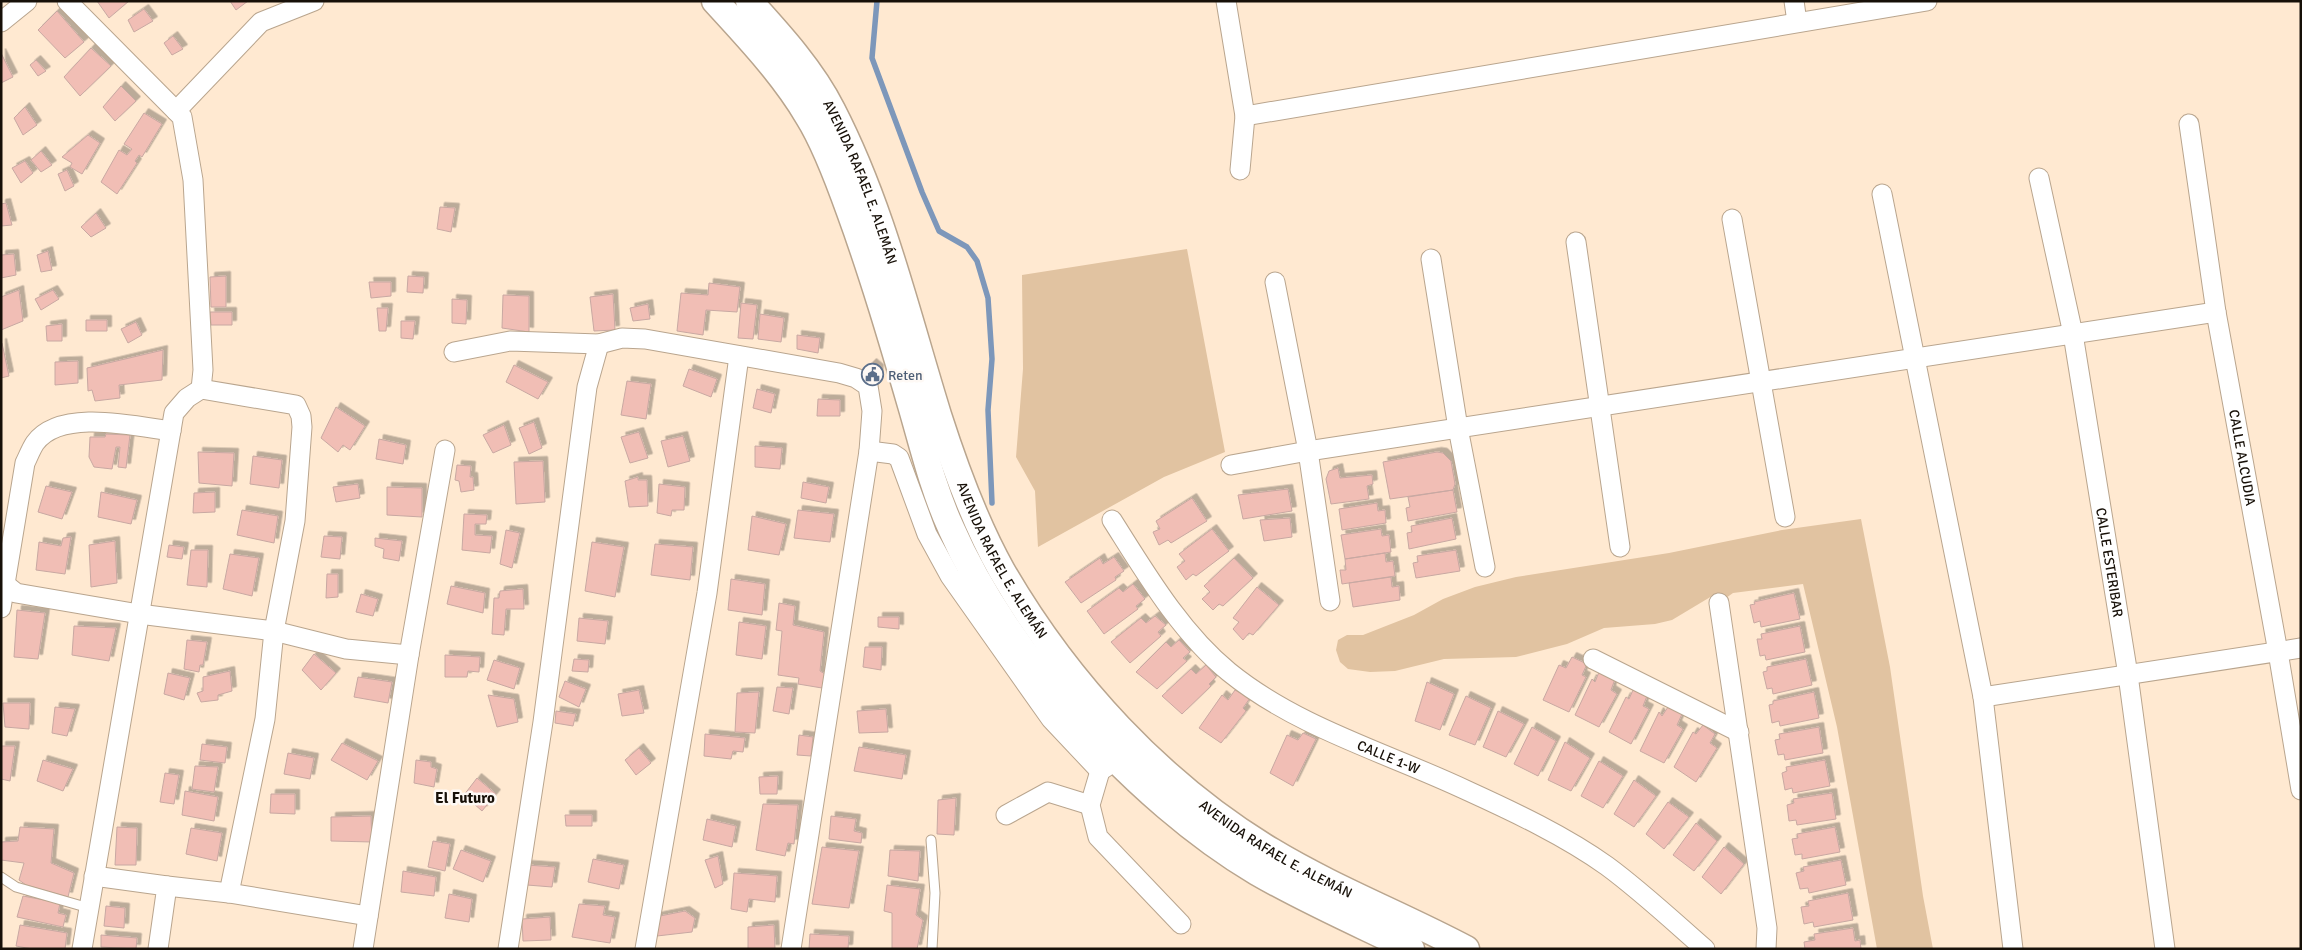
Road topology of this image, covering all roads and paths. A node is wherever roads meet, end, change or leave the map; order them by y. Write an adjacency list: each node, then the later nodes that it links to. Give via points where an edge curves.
1 (27, 1): 9 (street)
2 (66, 1): 11 (street)
3 (314, 1): 11 (street, via 261,22)
4 (716, 1): 53 (main road, AVENIDA RAFAEL E. ALEMÁN, via 759,49 809,117 841,187 874,278 931,473 950,527 982,590)
5 (749, 1): 73 (main road, AVENIDA RAFAEL E. ALEMÁN, via 785,41 831,107 864,181 894,266 939,417 975,514 1001,569 1038,628 1091,698 1167,773 1208,807 1270,851)
6 (1226, 1): 12 (street)
7 (1794, 1): 10 (street)
8 (1928, 1): 10 (street)
9 (1, 22)
10 (1797, 22): 12 (street)
11 (176, 111): 28 (street, via 182,116 193,180)
12 (1244, 116): 14 (street)
13 (2189, 124): 21 (street, CALLE ALCUDIA)
14 (1240, 170)
15 (2039, 178): 22 (street, CALLE ESTERIBAR)
16 (1882, 194): 26 (street)
17 (1732, 219): 27 (street)
18 (1576, 242): 29 (street)
19 (1431, 259): 30 (street)
20 (1275, 282): 34 (street)
21 (2216, 312): 22 (street); 47 (street, CALLE ALCUDIA)
22 (2073, 334): 26 (street); 50 (street, CALLE ESTERIBAR)
23 (599, 344): 24 (street, via 510,341); 25 (street, via 622,338 645,339); 68 (street, via 587,387 543,722)
24 (454, 352)
25 (739, 356): 33 (street, via 840,373 868,386 872,410); 69 (street, via 707,593)
26 (1916, 358): 27 (street); 51 (street)
27 (1762, 381): 29 (street); 36 (street)
28 (202, 389): 31 (street, via 187,398 174,413); 45 (street, via 296,405 301,416 295,521)
29 (1600, 406): 30 (street); 38 (street)
30 (1458, 428): 34 (street); 39 (street)
31 (171, 432): 40 (street, via 106,421 74,423 50,431 36,442 25,463); 44 (street)
32 (445, 450): 48 (street)
33 (869, 451): 53 (street, via 893,454 899,458 927,534 950,576 1050,719); 70 (street)
34 (1308, 451): 35 (street); 41 (street)
35 (1231, 465)
36 (1785, 517)
37 (1112, 520): 74 (street, CALLE 1-W, via 1156,589 1228,671 1314,725 1468,791 1554,835 1606,866)
38 (1620, 547)
39 (1485, 567)
40 (3, 584): 43 (street); 44 (street, via 16,593)
41 (1330, 601)
42 (1719, 603): 52 (street)
43 (1, 608)
44 (139, 614): 45 (street); 58 (street)
45 (274, 631): 48 (street, via 346,649); 61 (street, via 264,719)
46 (2301, 648): 47 (street)
47 (2278, 652): 50 (street); 54 (street, CALLE ALCUDIA)
48 (409, 655): 63 (street)
49 (1592, 659): 52 (street)
50 (2128, 675): 51 (street); 77 (street, CALLE ESTERIBAR)
51 (1983, 697): 76 (street)
52 (1739, 732): 75 (street, via 1766,928)
53 (1109, 766): 55 (street); 72 (main road, AVENIDA RAFAEL E. ALEMÁN, via 1256,871)
54 (2301, 790)
55 (1090, 805): 56 (street, via 1048,792); 64 (street, via 1098,837)
56 (1006, 815)
57 (931, 840): 71 (lane, via 934,893)
58 (94, 876): 60 (street); 62 (street)
59 (1, 877): 62 (lane, via 16,887)
60 (167, 886): 61 (street); 66 (street)
61 (230, 893): 63 (street)
62 (89, 908): 65 (street)
63 (368, 916): 67 (street)
64 (1181, 924)
65 (82, 949)
66 (158, 949)
67 (363, 949)
68 (508, 949)
69 (645, 949)
70 (791, 949)
71 (932, 949)
72 (1412, 949)
73 (1466, 949)
74 (1705, 949)
75 (1766, 949)
76 (2012, 949)
77 (2165, 949)

